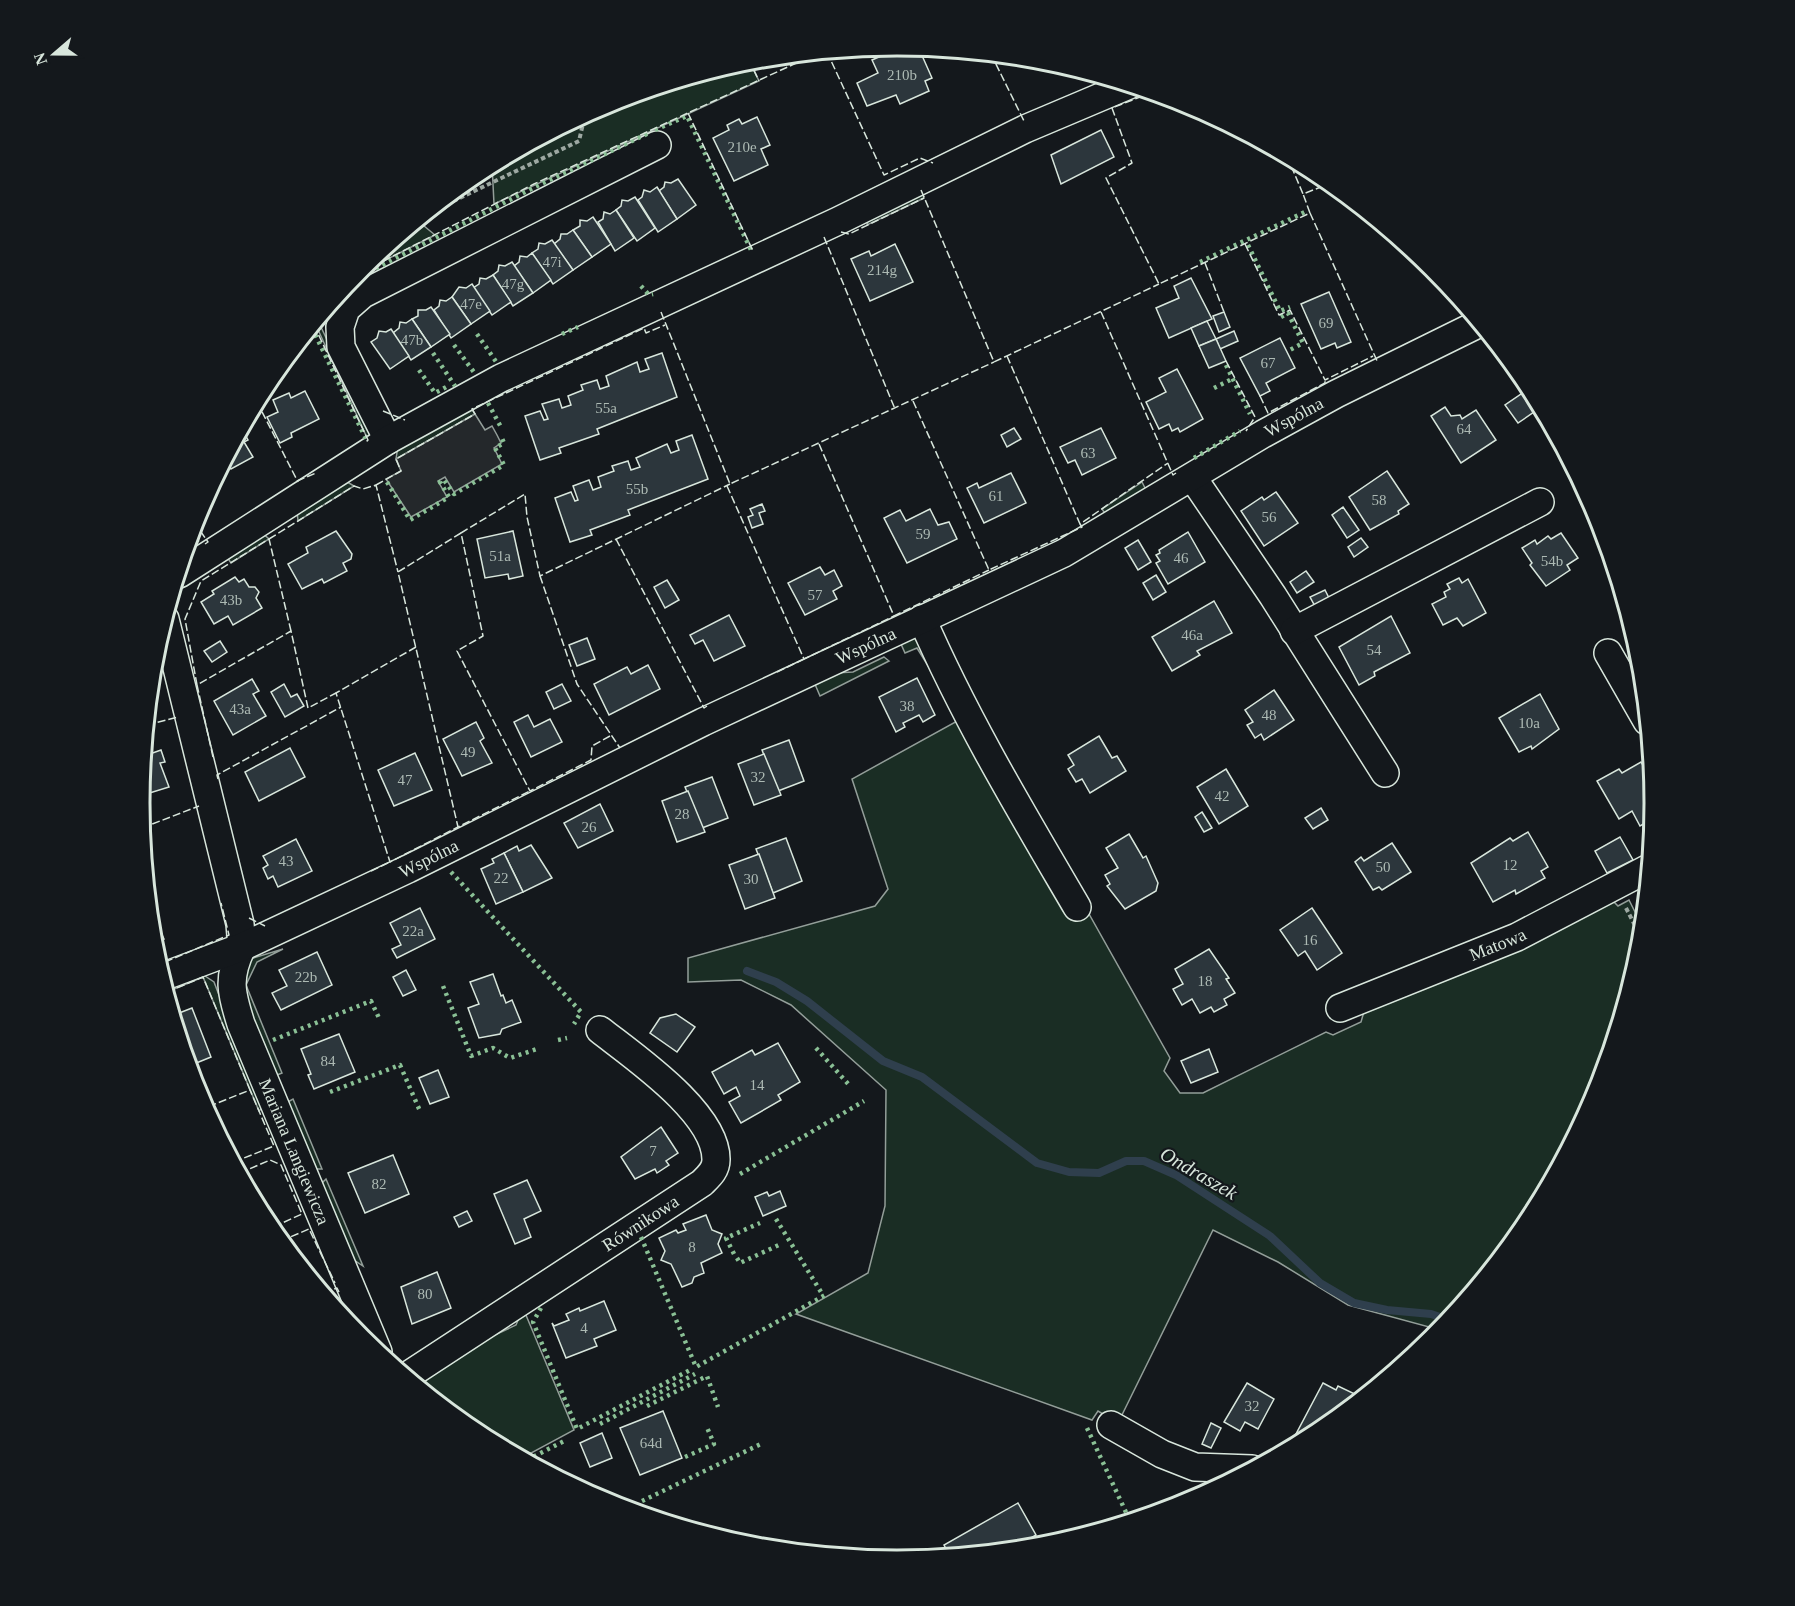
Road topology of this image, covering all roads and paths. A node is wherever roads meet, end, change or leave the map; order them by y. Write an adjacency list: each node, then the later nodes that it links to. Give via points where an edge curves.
1 (1119, 89): 6 (street, via 1025,129 501,378)
2 (583, 126): 4 (path, via 579,141)
3 (657, 145): 6 (street, via 363,294 346,309 340,327 341,347)
4 (457, 199)
5 (1473, 326): 7 (street, Wspólna, via 1336,394)
6 (388, 440): 9 (street)
7 (1193, 478): 10 (street, Wspólna, via 1064,553); 11 (street)
8 (1540, 502): 11 (street)
9 (188, 568)
10 (922, 619): 18 (street, via 979,739); 20 (street, Wspólna)
11 (1294, 631): 15 (street)
12 (169, 635): 20 (street, via 240,924)
13 (1608, 653): 14 (street)
14 (1639, 707)
15 (1385, 773)
16 (1641, 872): 17 (street, Matowa)
17 (1615, 887): 19 (path); 22 (street, Matowa, via 1517,938)
18 (1077, 906)
19 (1635, 925)
20 (242, 947): 21 (street, Wspólna); 24 (street, Mariana Langiewicza, via 231,979 232,998)
21 (170, 974)
22 (1340, 1008)
23 (600, 1030): 25 (street, Równikowa, via 692,1108 714,1149 713,1172 702,1183)
24 (370, 1333)
25 (413, 1372)
26 (1111, 1425): 27 (street, via 1162,1454 1195,1467)
27 (1236, 1468)

